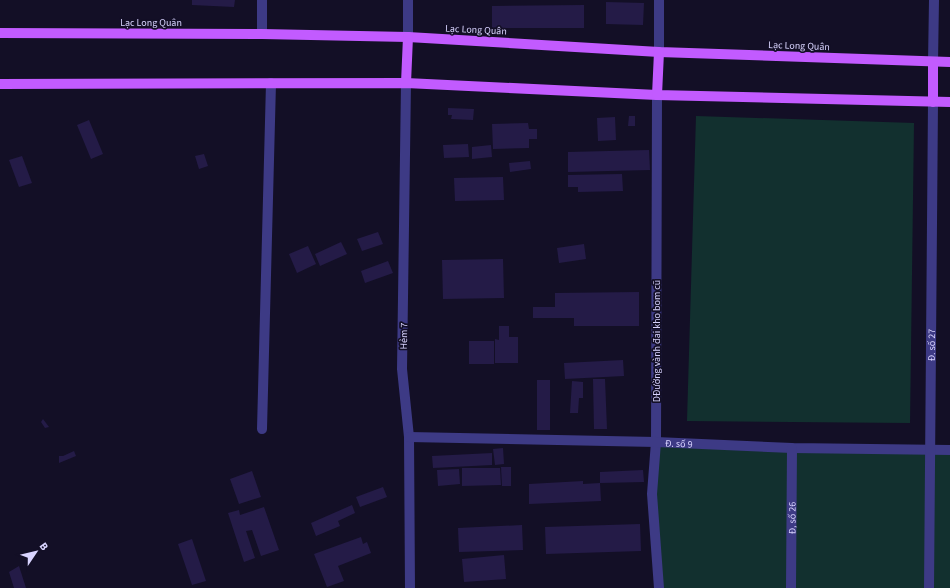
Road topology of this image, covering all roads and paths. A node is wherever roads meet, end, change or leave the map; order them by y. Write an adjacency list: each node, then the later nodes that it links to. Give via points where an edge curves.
1 (262, 0): 6 (street)
2 (408, 0): 7 (street)
3 (659, 0): 8 (street)
4 (934, 0): 9 (street)
5 (0, 33): 6 (main road, Lạc Long Quân)
6 (262, 34): 7 (main road, Lạc Long Quân)
7 (408, 37): 8 (main road, Lạc Long Quân); 11 (main road)
8 (659, 52): 9 (main road, Lạc Long Quân); 14 (main road)
9 (932, 62): 10 (main road, Lạc Long Quân); 15 (main road)
10 (950, 62)
11 (406, 83): 13 (main road); 14 (main road); 18 (street, Hẻm 7, via 402,369)
12 (0, 84): 13 (main road)
13 (271, 84): 17 (street)
14 (657, 94): 15 (main road); 19 (street, DĐường vành đai kho bom cũ)
15 (933, 102): 16 (main road); 21 (street, Đ. số 27)
16 (950, 102)
17 (262, 429)
18 (409, 437): 19 (street, Đ. số 9); 23 (street, Hẻm 7)
19 (656, 442): 20 (street, Đ. số 9); 24 (street, DĐường vành đai kho bom cũ, via 652,494)
20 (792, 448): 21 (street, Đ. số 9); 25 (street, Đ, số 26)
21 (931, 450): 22 (street, Đ. số 9); 26 (street, Đ. số 27)
22 (950, 450)
23 (410, 588)
24 (659, 588)
25 (791, 588)
26 (929, 588)

